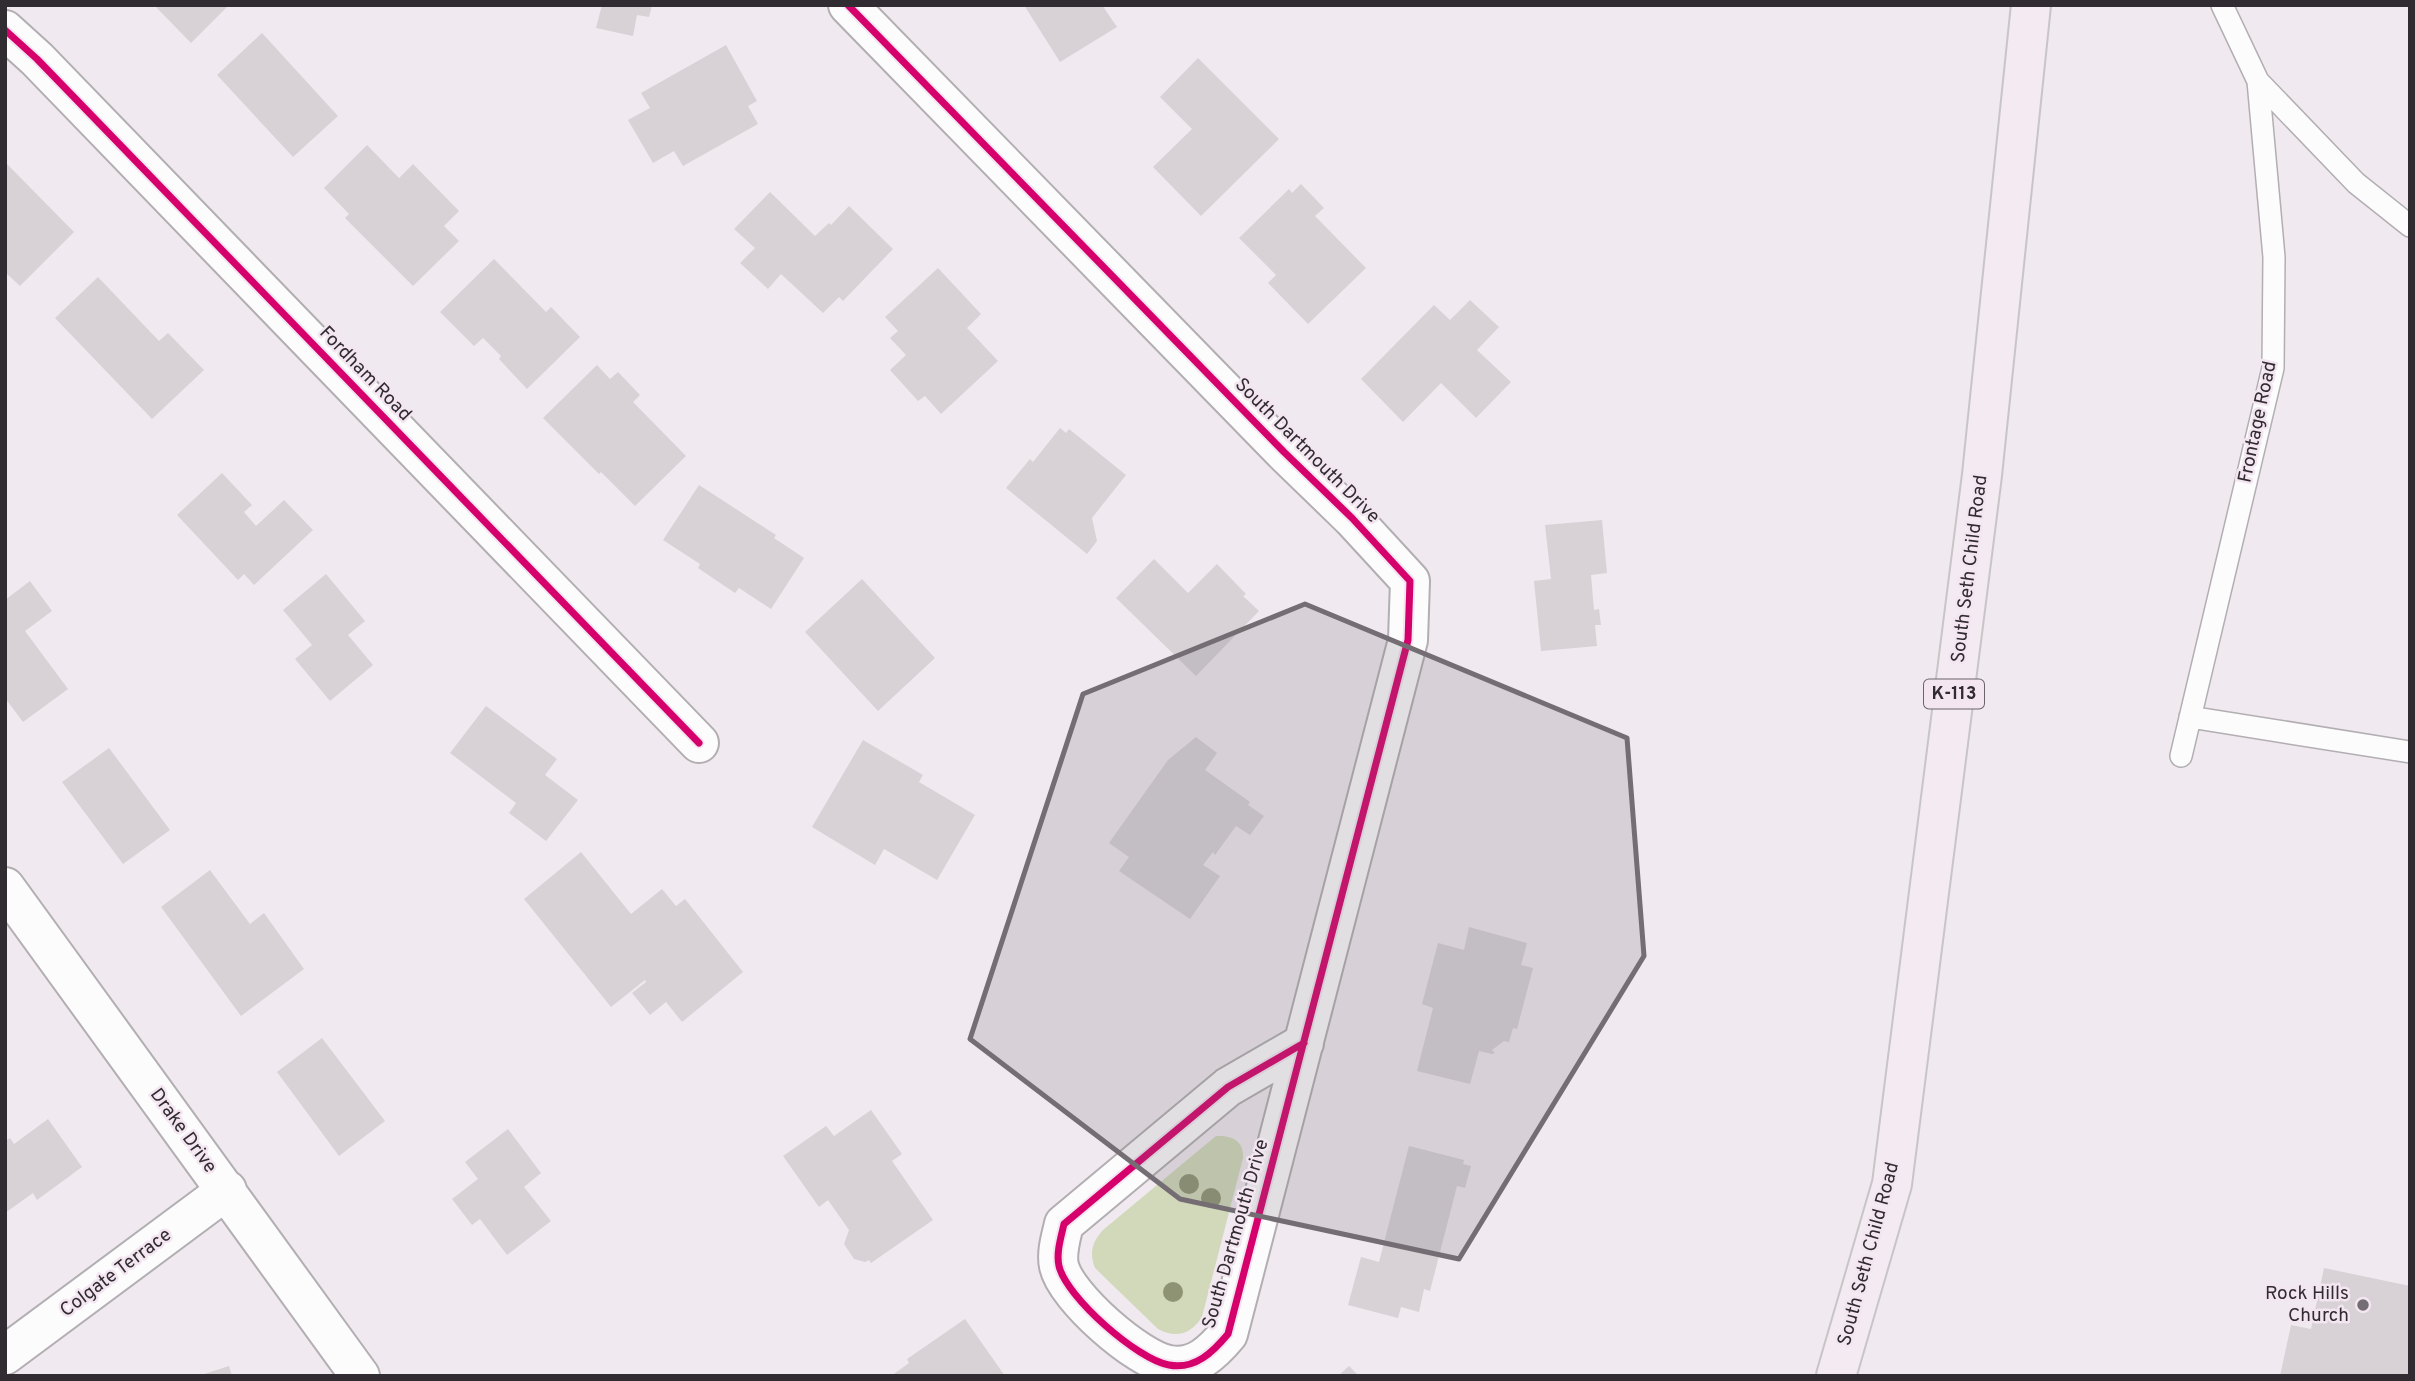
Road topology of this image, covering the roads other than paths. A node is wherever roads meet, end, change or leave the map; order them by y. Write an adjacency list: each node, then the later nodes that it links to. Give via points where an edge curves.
1 (848, 5): 12 (street, South Dartmouth Drive, via 1410,581 1408,640)
2 (2031, 5): 16 (main road, South Seth Child Road / K-113, via 1980,489 1892,1184)
3 (2222, 5): 5 (lane, Frontage Road)
4 (5, 30): 8 (street, Fordham Road)
5 (2258, 81): 6 (lane, via 2356,183); 7 (lane, Frontage Road, via 2274,257 2273,368)
6 (2410, 226)
7 (2190, 717): 9 (lane); 10 (lane, Frontage Road)
8 (699, 743)
9 (2410, 752)
10 (2181, 756)
11 (5, 887): 13 (street, Drake Drive)
12 (1304, 1043): 12 (street, South Dartmouth Drive, via 1228,1087 1064,1224 1059,1266 1068,1287 1111,1331 1144,1356 1170,1365 1189,1364 1212,1354 1228,1334)
13 (227, 1190): 14 (street, Colgate Terrace); 15 (street, Drake Drive)
14 (5, 1355)
15 (360, 1376)
16 (1836, 1376)

